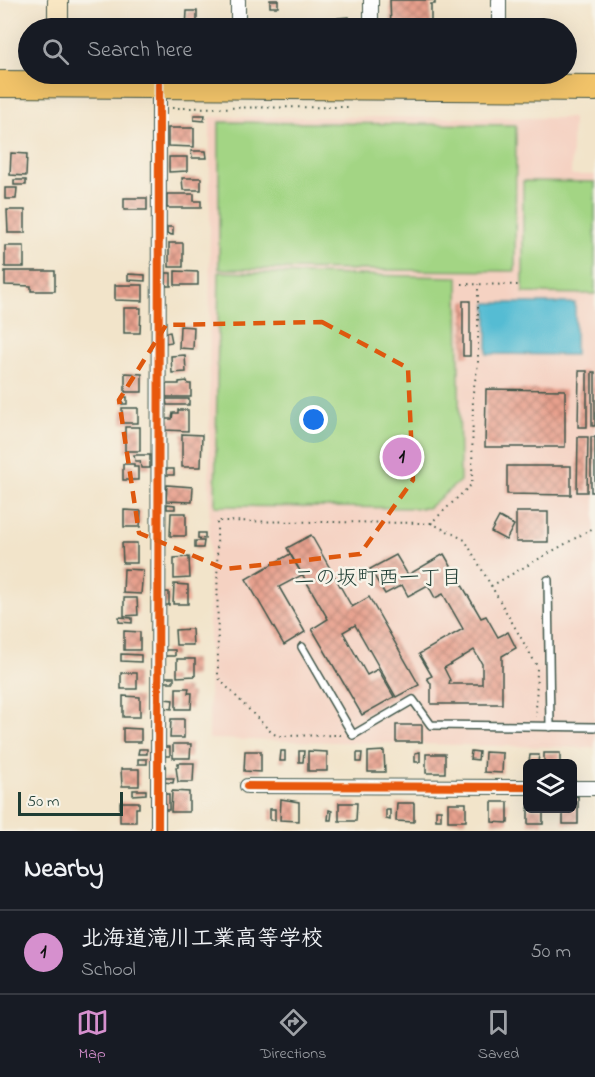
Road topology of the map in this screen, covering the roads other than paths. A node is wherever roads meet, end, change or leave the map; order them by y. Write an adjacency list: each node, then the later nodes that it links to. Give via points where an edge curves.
1 (58, 0): 5 (street)
2 (238, 0): 6 (street)
3 (372, 0): 7 (street)
4 (499, 0): 8 (street)
5 (58, 18)
6 (238, 18)
7 (371, 18)
8 (499, 18)
9 (18, 82): 10 (highway)
10 (0, 84)
11 (159, 84): 22 (street)
12 (547, 84): 13 (highway)
13 (595, 88)
14 (548, 580): 16 (lane)
15 (302, 647): 16 (lane, via 353,735 413,700 431,725)
16 (550, 727): 17 (lane)
17 (595, 727)
18 (247, 786): 19 (street)
19 (523, 788)
20 (577, 788): 21 (street)
21 (595, 788)
22 (158, 831)

